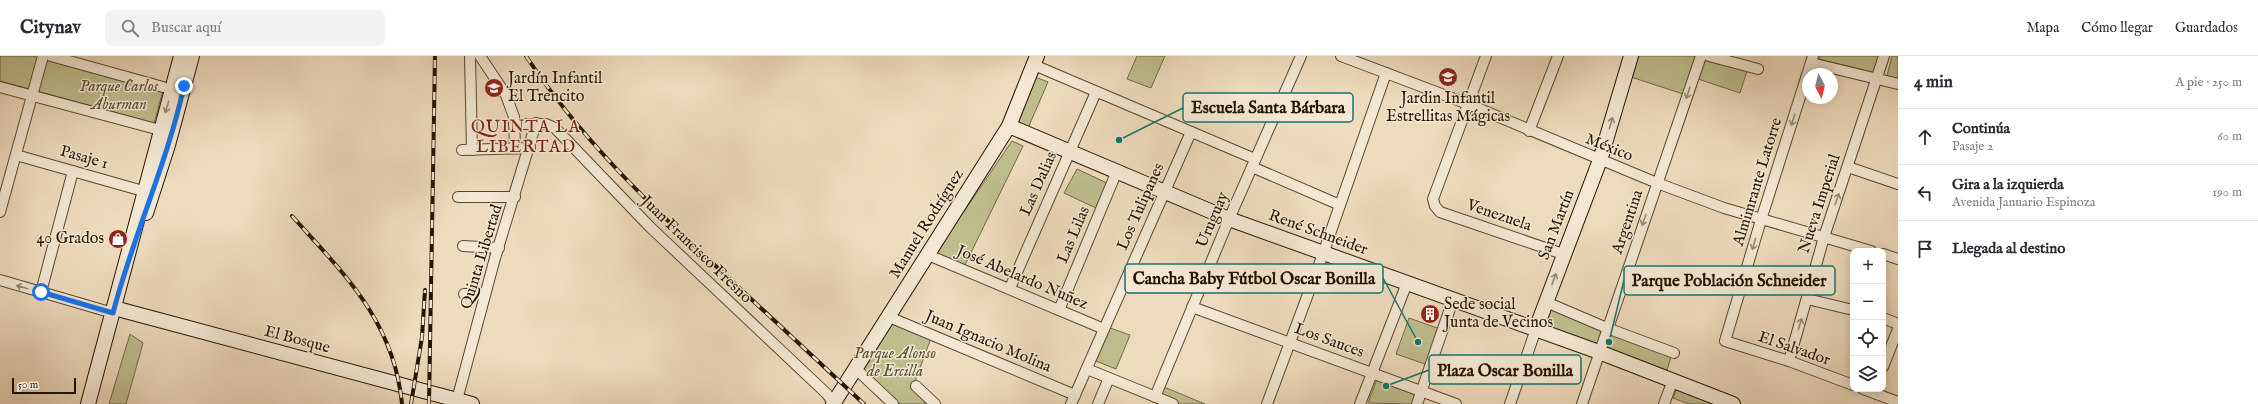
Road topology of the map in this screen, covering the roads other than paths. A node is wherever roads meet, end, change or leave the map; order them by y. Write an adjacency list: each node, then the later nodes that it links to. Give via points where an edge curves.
1 (43, 56): 24 (street)
2 (51, 56): 22 (street)
3 (181, 56): 29 (street, one-way to 29)
4 (192, 56): 60 (street, via 162,166)
5 (470, 56): 32 (street, via 467,150)
6 (480, 56): 27 (street, via 506,95)
7 (1301, 56): 37 (street, Uruguay)
8 (1341, 56): 18 (street, México)
9 (1486, 56): 25 (street)
10 (1558, 56): 30 (street)
11 (1631, 56): 36 (street, San Martín, one-way to 11)
12 (1701, 56): 41 (street, Argentina, one-way to 41)
13 (1709, 56): 17 (street)
14 (1884, 56): 19 (street, Nueva Imperial)
15 (1812, 60): 19 (street); 50 (street, Almimrante Latorre, one-way to 50)
16 (1035, 61): 23 (street); 28 (street, Manuel Rodríguez)
17 (1758, 69)
18 (1386, 73): 25 (street, México); 47 (street)
19 (1877, 79): 20 (street); 38 (street, Nueva Imperial)
20 (1898, 84)
21 (0, 87): 24 (street)
22 (163, 87)
23 (1096, 92): 31 (street); 34 (street, Las Dalias)
24 (32, 96): 29 (street); 35 (street)
25 (1468, 104): 30 (street, México); 56 (street, Venezuela, via 1433,199 1435,206 1440,212)
26 (536, 123): 27 (street, Juan Francisco Fresno); 33 (street, Quinta Libertad); 102 (street, Juan Francisco Fresno, via 555,128 636,214 827,394)
27 (514, 124): 32 (street)
28 (1009, 126): 34 (street, René Schneider); 57 (street, Manuel Rodríguez)
29 (160, 130): 43 (street)
30 (1529, 131): 36 (street, México)
31 (1191, 132): 37 (street); 44 (street, Los Tulipanes)
32 (515, 148): 33 (street)
33 (530, 148): 46 (street, Quinta Libertad)
34 (1070, 152): 40 (street, René Schneider); 63 (street, Las Dalias)
35 (16, 155): 39 (street, Pasaje 1); 48 (street)
36 (1600, 160): 41 (street, México); 56 (street, San Martín)
37 (1253, 163): 47 (street); 49 (street, Uruguay)
38 (1848, 167): 42 (street); 51 (street, Nueva Imperial, one-way to 38)
39 (73, 171): 43 (street, Pasaje 1); 64 (street)
40 (1117, 171): 44 (street, René Schneider); 72 (street, Las Lilas)
41 (1656, 183): 50 (street, México); 77 (street, Argentina, one-way to 77)
42 (1898, 184)
43 (143, 191): 60 (street)
44 (1164, 191): 49 (street, René Schneider); 78 (street, Los Tulipanes)
45 (458, 197): 46 (street)
46 (516, 197): 53 (street, Quinta Libertad)
47 (1340, 205): 55 (street)
48 (0, 212)
49 (1229, 219): 55 (street, René Schneider); 70 (street, Uruguay)
50 (1761, 220): 51 (street, México); 81 (street, Almimrante Latorre, one-way to 81)
51 (1824, 237): 54 (street, México); 67 (street, Nueva Imperial)
52 (463, 246): 53 (street)
53 (498, 248): 66 (street, Quinta Libertad)
54 (1861, 248)
55 (1323, 254): 62 (street, René Schneider); 82 (street)
56 (1563, 254): 69 (street, San Martín, one-way to 56)
57 (928, 255): 63 (street, José Abelardo Nuñez); 74 (street, Manuel Rodríguez)
58 (1886, 255): 59 (street)
59 (1898, 259)
60 (126, 263): 73 (street)
61 (0, 280): 64 (street, one-way to 61)
62 (1407, 283): 68 (street, René Schneider); 89 (street)
63 (1010, 288): 72 (street, José Abelardo Nuñez)
64 (41, 292): 73 (street)
65 (464, 294): 66 (street)
66 (486, 294): 97 (street, Quinta Libertad)
67 (1807, 299): 71 (street); 86 (street, Nueva Imperial, one-way to 67)
68 (1453, 300): 79 (street, René Schneider); 94 (street)
69 (1546, 302): 77 (street); 79 (street, San Martín)
70 (1192, 307): 82 (street, Los Sauces); 96 (street, Uruguay)
71 (1850, 309)
72 (1059, 310): 78 (street, José Abelardo Nuñez)
73 (113, 311): 97 (street, El Bosque); 100 (street)
74 (889, 317): 87 (street, Manuel Rodríguez); 98 (street, Juan Ignacio Molina)
75 (1886, 319): 76 (street)
76 (1898, 324)
77 (1607, 328): 83 (street, Argentina); 84 (street)
78 (1104, 329): 88 (street, Los Tulipanes)
79 (1536, 329): 83 (street, René Schneider); 111 (street, San Martín)
80 (1898, 329): 85 (street)
81 (1725, 341): 86 (street, El Salvador)
82 (1290, 343): 89 (street, Los Sauces); 107 (street)
83 (1599, 352): 91 (street, René Schneider); 112 (street, Argentina)
84 (1674, 353)
85 (1886, 359)
86 (1788, 361): 92 (street, El Salvador)
87 (855, 368): 102 (street, Manuel Rodríguez); 103 (street)
88 (1087, 369): 90 (street); 98 (street, Los Tulipanes)
89 (1371, 373): 94 (street, Los Sauces); 108 (street)
90 (1109, 378): 96 (street); 105 (street)
91 (1673, 380): 113 (street); 114 (street, René Schneider)
92 (1850, 384)
93 (916, 386): 104 (street)
94 (1422, 391): 109 (street); 110 (street, Los Sauces)
95 (1876, 392): 99 (street)
96 (1155, 397): 106 (street)
97 (457, 400): 101 (street, El Bosque)
98 (1073, 400)
99 (1898, 402)
100 (88, 404)
101 (472, 404)
102 (833, 404)
103 (893, 404)
104 (935, 404)
105 (1098, 404)
106 (1173, 404)
107 (1267, 404)
108 (1360, 404)
109 (1417, 404)
110 (1456, 404)
111 (1510, 404)
112 (1582, 404)
113 (1664, 404)
114 (1733, 404)

